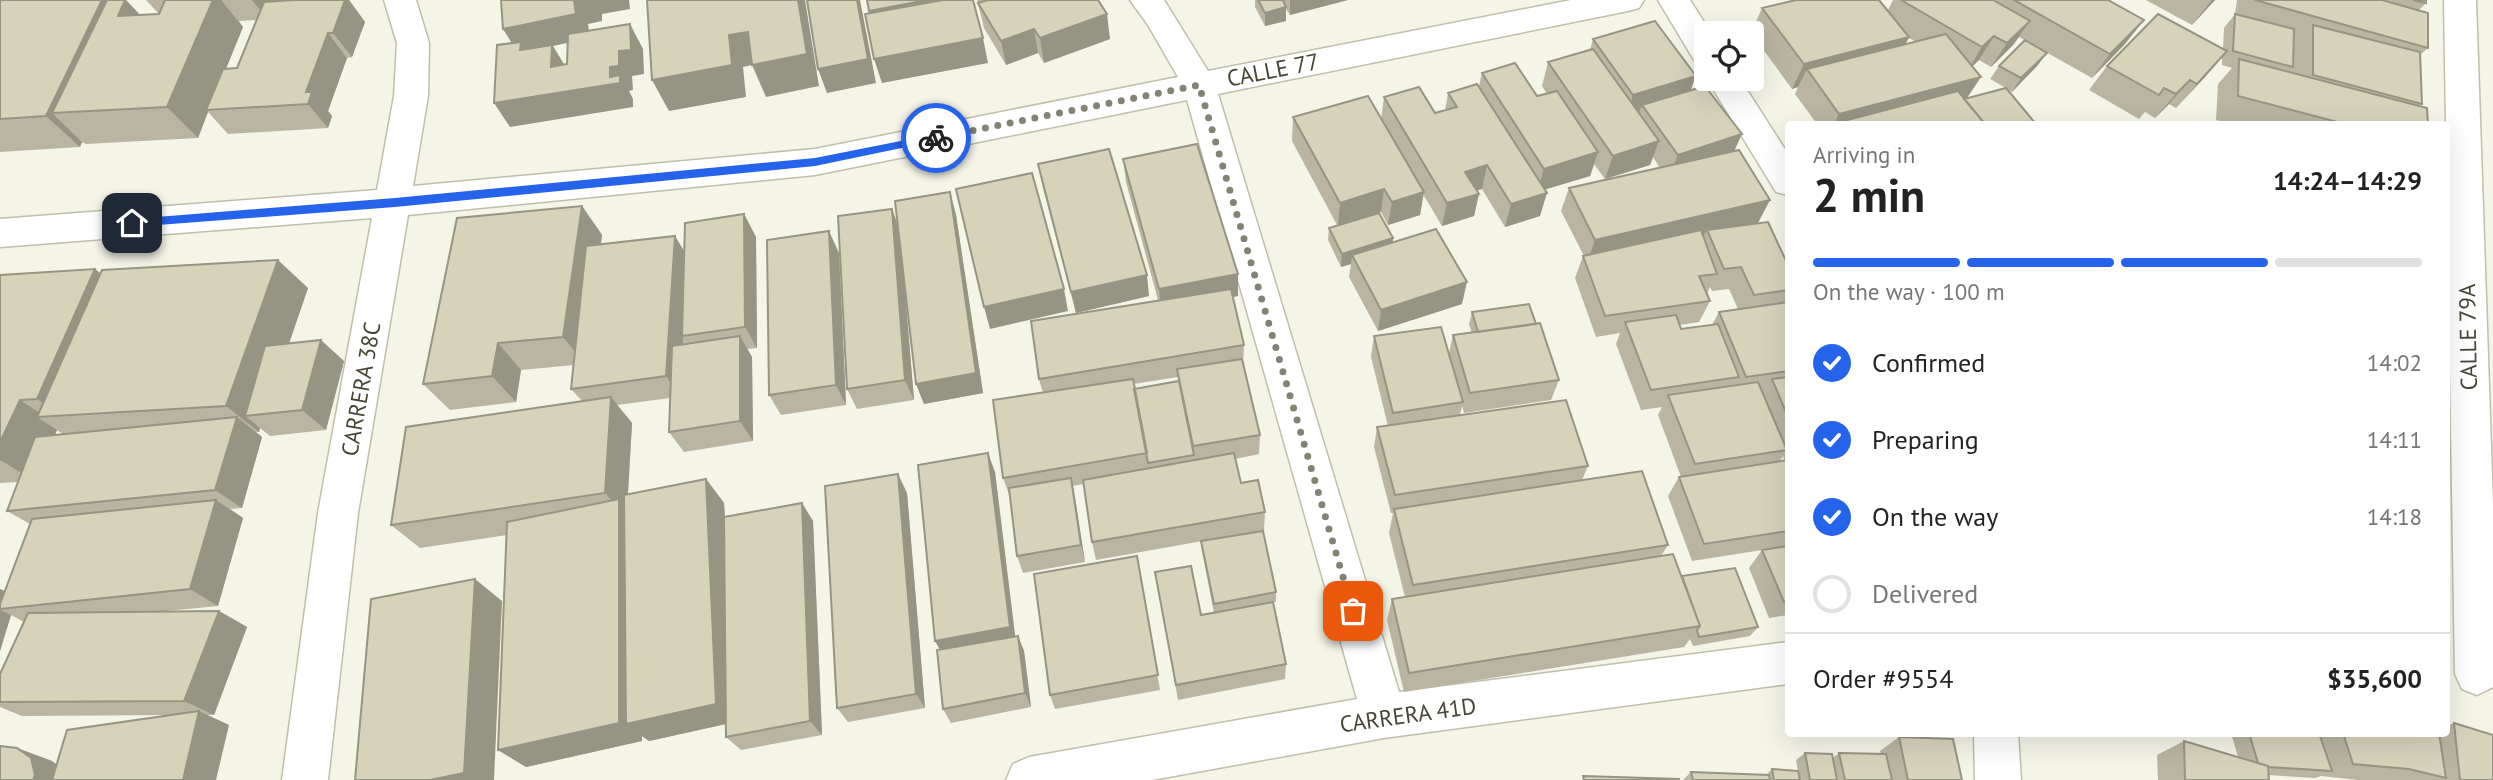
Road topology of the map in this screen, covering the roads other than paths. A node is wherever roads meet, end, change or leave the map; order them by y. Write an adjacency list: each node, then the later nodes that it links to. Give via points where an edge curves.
1 (400, 0): 10 (street, CARRERA 38C, via 414,43)
2 (1146, 0): 7 (street)
3 (1628, 0): 7 (street, CALLE 77)
4 (1674, 0): 6 (street)
5 (2460, 0): 13 (street, CALLE 79A)
6 (1694, 32)
7 (1199, 85): 10 (street, CALLE 77, via 815,162); 14 (street)
8 (1731, 91): 9 (street)
9 (1785, 177)
10 (395, 202): 11 (street, CALLE 77); 16 (street, CARRERA 38C, via 338,513)
11 (0, 233)
12 (1785, 663): 14 (street, CARRERA 41D)
13 (2472, 675)
14 (1384, 716): 17 (street, CARRERA 41D)
15 (1996, 737): 18 (street)
16 (305, 780)
17 (1029, 780)
18 (1998, 780)

